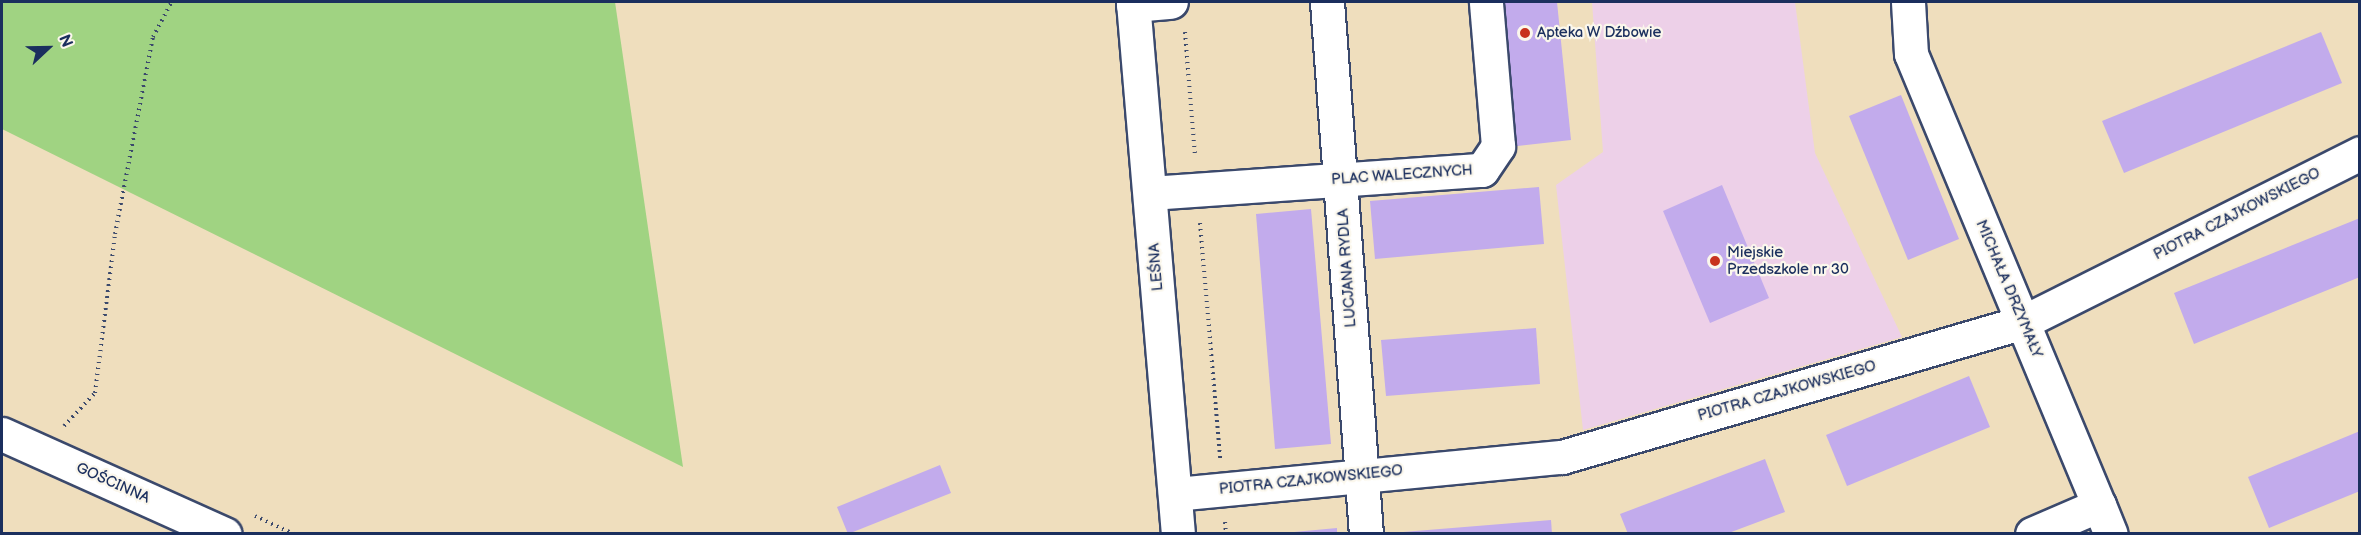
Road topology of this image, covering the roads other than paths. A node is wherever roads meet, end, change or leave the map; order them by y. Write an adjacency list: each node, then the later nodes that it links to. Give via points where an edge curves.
1 (1327, 2): 7 (street, LUCJANA RYDLA)
2 (1486, 2): 7 (street, PLAC WALECZNYCH, via 1498,146 1491,160 1482,170)
3 (1908, 2): 9 (street, MICHAŁA DRZYMAŁY, via 1911,54)
4 (1133, 3): 5 (street); 8 (street, LEŚNA)
5 (1178, 13)
6 (2360, 153): 9 (street, PIOTRA CZAJKOWSKIEGO)
7 (1341, 180): 8 (street, PLAC WALECZNYCH); 11 (street, LUCJANA RYDLA)
8 (1150, 193): 12 (street, LEŚNA)
9 (2023, 322): 11 (street, PIOTRA CZAJKOWSKIEGO, via 1562,457); 13 (street, MICHAŁA DRZYMAŁY)
10 (2, 434): 14 (street, GOŚCINNA)
11 (1361, 474): 12 (street, PIOTRA CZAJKOWSKIEGO); 16 (street, LUCJANA RYDLA)
12 (1175, 494): 15 (street, LEŚNA)
13 (2105, 519): 17 (street, MICHAŁA DRZYMAŁY)
14 (225, 534)
15 (1178, 534)
16 (1366, 534)
17 (2032, 534)

